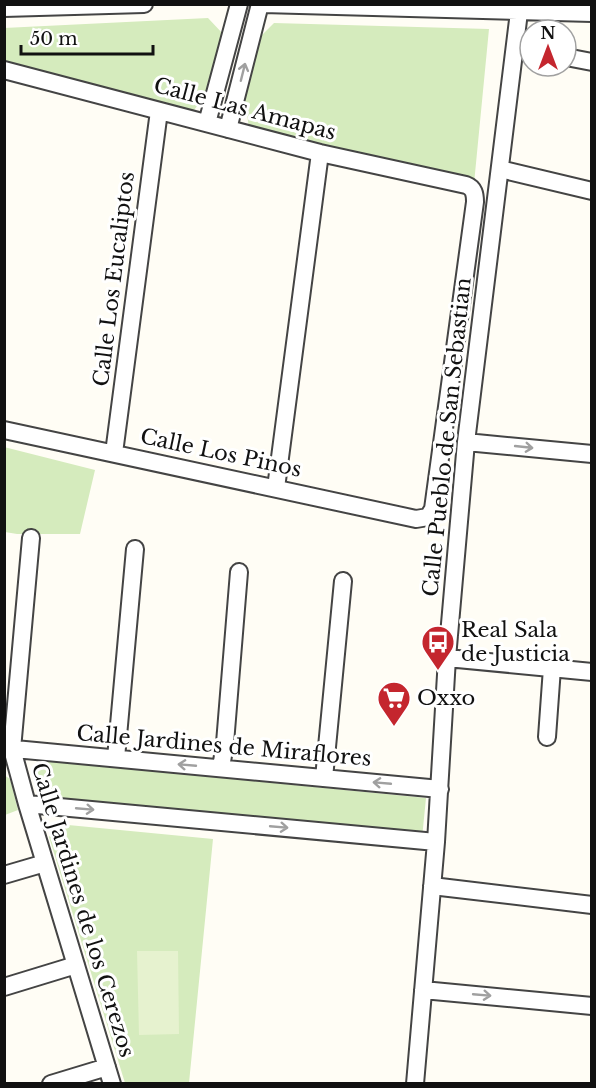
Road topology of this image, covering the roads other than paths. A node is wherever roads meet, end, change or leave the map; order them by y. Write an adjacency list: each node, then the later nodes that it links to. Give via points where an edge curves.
1 (144, 4): 4 (street)
2 (239, 4): 11 (street)
3 (262, 4): 5 (street); 12 (street, one-way to 3)
4 (4, 8)
5 (519, 12): 6 (street); 7 (street, Calle Pueblo de San Sebastian)
6 (591, 13)
7 (520, 18)
8 (4, 70): 10 (street, Calle Las Amapas)
9 (518, 74): 14 (street, Calle Pueblo de San Sebastian)
10 (159, 111): 11 (street, Calle Las Amapas); 18 (street, Calle Los Eucaliptos)
11 (207, 123): 12 (street, Calle Las Amapas)
12 (228, 129): 13 (street, Calle Las Amapas)
13 (320, 153): 20 (street); 21 (street, Calle Las Amapas, via 466,184 473,190 475,202 438,473 433,509)
14 (500, 169): 15 (street); 17 (street, Calle Pueblo de San Sebastian)
15 (591, 190)
16 (4, 430): 18 (street, Calle Los Pinos)
17 (466, 442): 19 (street, one-way to 19); 26 (street, Calle Pueblo de San Sebastian)
18 (114, 453): 20 (street, Calle Los Pinos)
19 (591, 454)
20 (276, 488): 21 (street, Calle Los Pinos, via 416,519)
21 (428, 517)
22 (32, 538): 30 (street)
23 (135, 549): 31 (street)
24 (239, 572): 32 (street)
25 (343, 581): 33 (street)
26 (447, 658): 27 (street); 34 (street, Calle Pueblo de San Sebastian)
27 (552, 668): 28 (street); 29 (street)
28 (591, 672)
29 (547, 737)
30 (8, 748): 31 (street, Calle Jardines de Miraflores); 35 (street, Calle Jardines de los Cerezos)
31 (116, 758): 32 (street, Calle Jardines de Miraflores, one-way to 31)
32 (221, 768): 33 (street, Calle Jardines de Miraflores)
33 (324, 778): 34 (street, Calle Jardines de Miraflores, one-way to 33)
34 (440, 789): 36 (street, Calle Pueblo de San Sebastian)
35 (27, 804): 36 (street, one-way to 36); 37 (street, Calle Jardines de los Cerezos)
36 (436, 842): 39 (street, Calle Pueblo de San Sebastian)
37 (45, 863): 38 (street); 41 (street, Calle Jardines de los Cerezos)
38 (4, 875)
39 (432, 886): 40 (street); 43 (street, Calle Pueblo de San Sebastian)
40 (591, 905)
41 (76, 965): 42 (street); 45 (street, Calle Jardines de los Cerezos)
42 (4, 987)
43 (423, 990): 44 (street, one-way to 44); 48 (street, Calle Pueblo de San Sebastian)
44 (591, 1006)
45 (107, 1067): 46 (street); 47 (street, Calle Jardines de los Cerezos)
46 (51, 1083)
47 (112, 1083)
48 (415, 1083)

